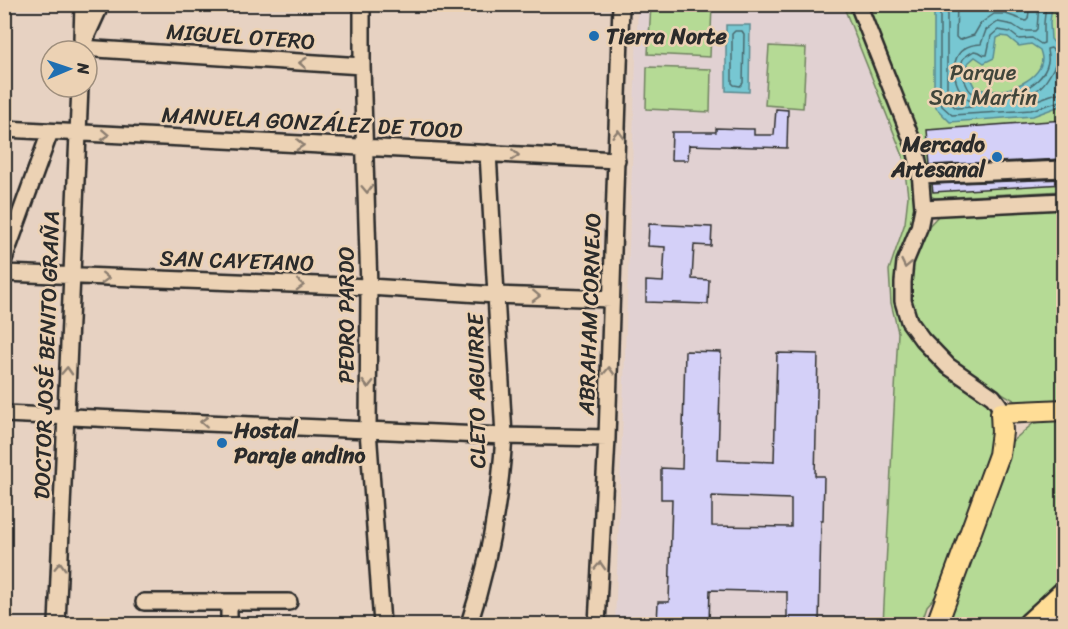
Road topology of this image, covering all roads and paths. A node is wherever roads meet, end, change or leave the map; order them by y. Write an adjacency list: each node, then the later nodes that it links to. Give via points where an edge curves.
1 (83, 4): 6 (street)
2 (101, 4): 7 (street)
3 (362, 4): 9 (street, PEDRO PARDO)
4 (621, 4): 16 (street, ABRAHAM CORNEJO, one-way to 4)
5 (858, 4): 18 (street, via 915,148)
6 (81, 39)
7 (86, 39)
8 (99, 51): 9 (street, MIGUEL OTERO, one-way to 8)
9 (362, 66): 14 (street, PEDRO PARDO)
10 (79, 99): 13 (street, DOCTOR JOSÉ BENITO GRAÑA)
11 (4, 129): 12 (street, MANUELA GONZÁLEZ DE TOOD)
12 (50, 132): 13 (street, MANUELA GONZÁLEZ DE TOOD); 21 (street)
13 (77, 133): 14 (street, MANUELA GONZÁLEZ DE TOOD, one-way to 14); 23 (street, DOCTOR JOSÉ BENITO GRAÑA)
14 (366, 148): 15 (street, MANUELA GONZÁLEZ DE TOOD); 24 (street, PEDRO PARDO, one-way to 24)
15 (488, 153): 16 (street, MANUELA GONZÁLEZ DE TOOD, one-way to 16); 25 (street, CLETO AGUIRRE)
16 (617, 160): 26 (street, ABRAHAM CORNEJO)
17 (1064, 169): 18 (street)
18 (920, 175): 20 (street)
19 (1064, 201): 20 (street)
20 (923, 208): 28 (street, one-way to 28, via 905,262 903,301 909,321 948,366 993,397)
21 (4, 259)
22 (4, 273): 23 (street, SAN CAYETANO)
23 (72, 276): 24 (street, SAN CAYETANO, one-way to 24); 30 (street, DOCTOR JOSÉ BENITO GRAÑA, one-way to 23)
24 (369, 287): 25 (street, SAN CAYETANO); 31 (street, PEDRO PARDO, one-way to 31)
25 (496, 295): 26 (street, SAN CAYETANO, one-way to 26); 32 (street, CLETO AGUIRRE)
26 (611, 299): 33 (street, ABRAHAM CORNEJO, one-way to 26)
27 (1064, 410): 28 (main road)
28 (1001, 413): 44 (main road, via 996,465)
29 (4, 414): 30 (street)
30 (65, 416): 31 (street, one-way to 30); 39 (street, DOCTOR JOSÉ BENITO GRAÑA, one-way to 30)
31 (368, 430): 32 (street); 41 (street, PEDRO PARDO)
32 (504, 436): 33 (street); 42 (street, CLETO AGUIRRE, via 489,548)
33 (607, 438): 43 (street, ABRAHAM CORNEJO, one-way to 33)
34 (1064, 593): 45 (highway)
35 (144, 602): 36 (street)
36 (230, 602): 37 (street); 40 (street)
37 (289, 602)
38 (1064, 614): 46 (street)
39 (57, 624)
40 (229, 624)
41 (382, 624)
42 (469, 624)
43 (597, 624)
44 (937, 624)
45 (1030, 624)
46 (1051, 624)

